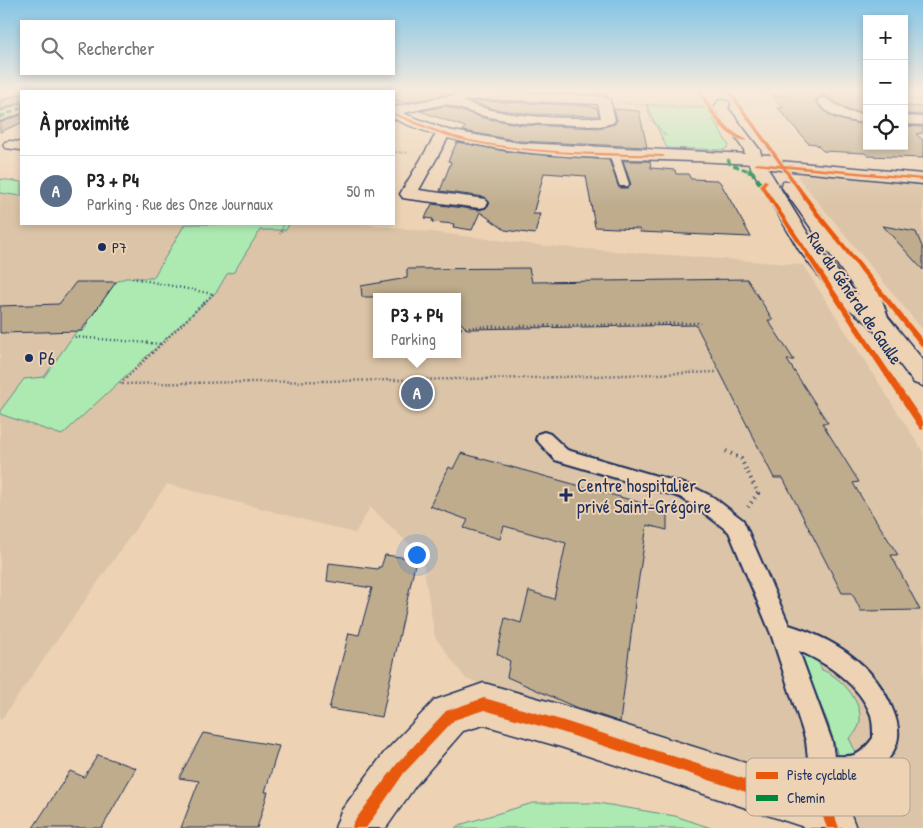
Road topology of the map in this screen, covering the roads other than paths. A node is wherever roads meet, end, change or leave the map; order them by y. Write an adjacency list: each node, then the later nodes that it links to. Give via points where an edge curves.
1 (431, 129): 3 (street)
2 (737, 129): 5 (street, Rue du Général de Gaulle)
3 (443, 134): 4 (street, via 509,147); 8 (street, via 405,183 409,192 411,195)
4 (614, 154): 5 (street); 7 (lane)
5 (764, 162): 6 (street); 9 (street, Rue du Général de Gaulle, via 806,246 846,296 877,319)
6 (923, 179)
7 (624, 184)
8 (479, 203)
9 (923, 377)
10 (544, 439): 11 (lane, via 561,455 685,492 736,526)
11 (782, 634): 12 (lane, via 819,741); 13 (lane, via 808,643 835,658 856,674 874,696 884,716 886,742)
12 (821, 758)
13 (874, 758)
14 (746, 790): 15 (street, via 561,726 484,704 450,715 400,769)
15 (358, 828)

